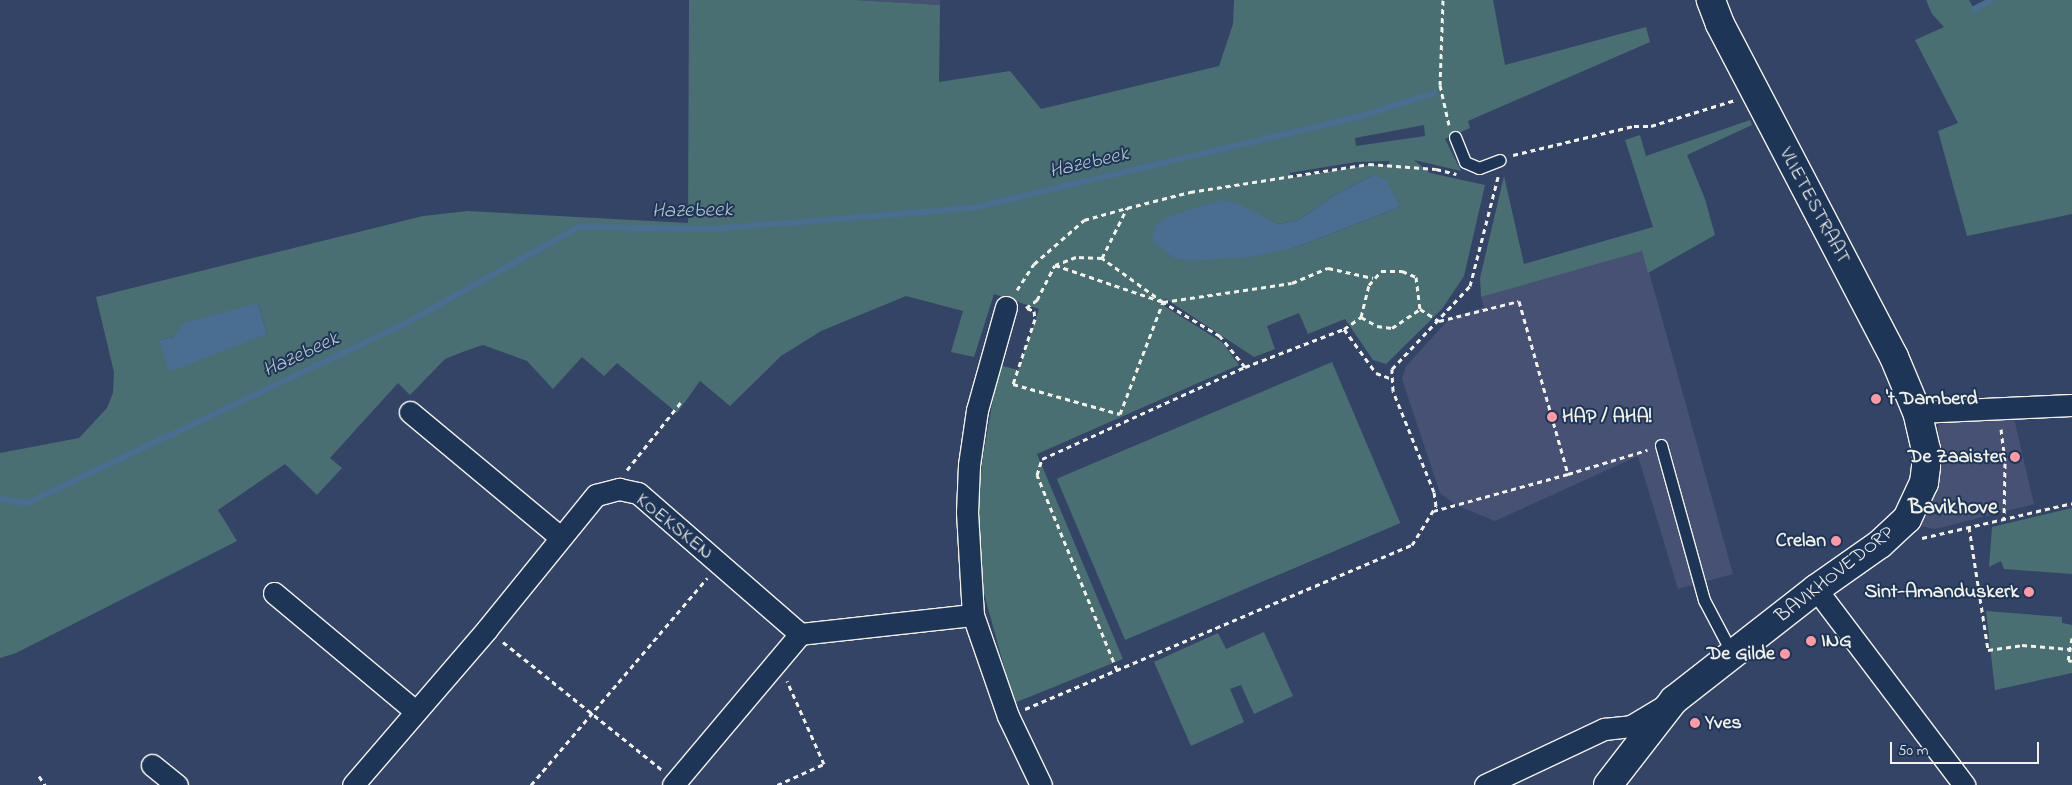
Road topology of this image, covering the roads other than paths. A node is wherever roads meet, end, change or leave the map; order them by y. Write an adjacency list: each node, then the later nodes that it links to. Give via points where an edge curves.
1 (1711, 0): 7 (street, VLIETESTRAAT, via 1894,357)
2 (1455, 137): 3 (lane, via 1465,162 1479,168)
3 (1500, 160)
4 (1007, 305): 12 (street, via 977,410 969,465 967,512)
5 (2072, 405): 7 (street)
6 (410, 412): 9 (street)
7 (1917, 412): 10 (street, BAVIKHOVEDORP, via 1926,450 1926,466 1915,507 1880,544)
8 (1662, 445): 14 (lane, via 1704,600)
9 (559, 536): 13 (street, KOEKSKEN, via 596,494 619,489 638,493); 16 (street, KOEKSKEN, via 487,629)
10 (1816, 589): 14 (street, BAVIKHOVEDORP); 26 (street)
11 (274, 593): 16 (street)
12 (973, 615): 13 (street); 24 (street, via 1008,716)
13 (800, 634): 20 (street)
14 (1733, 655): 15 (street, BAVIKHOVEDORP)
15 (1674, 700): 17 (street, BAVIKHOVEDORP, via 1644,720); 18 (street, BAVIKHOVEDORP)
16 (416, 711): 23 (street, KOEKSKEN)
17 (1617, 728): 18 (street, via 1627,734); 21 (street, BAVIKHOVEDORP, via 1604,730)
18 (1638, 748): 25 (street, BAVIKHOVEDORP)
19 (152, 765): 22 (street)
20 (675, 783)
21 (1489, 783)
22 (177, 785)
23 (353, 785)
24 (1041, 785)
25 (1608, 785)
26 (1964, 785)

